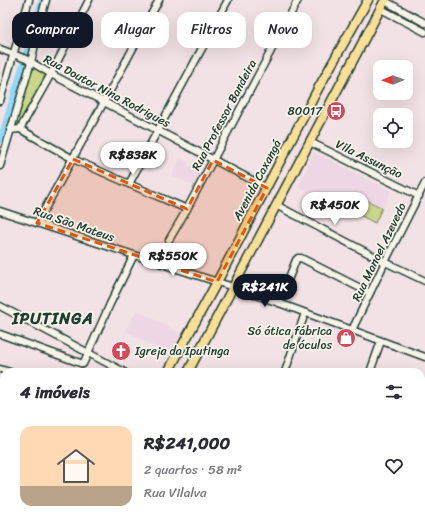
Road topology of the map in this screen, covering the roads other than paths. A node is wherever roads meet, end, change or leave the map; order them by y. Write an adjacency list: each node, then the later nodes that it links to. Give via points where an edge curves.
1 (29, 0): 12 (street)
2 (46, 0): 13 (street)
3 (89, 0): 14 (street)
4 (158, 0): 16 (street)
5 (228, 0): 19 (street)
6 (298, 0): 22 (street, Rua Professor Bandeira)
7 (368, 0): 26 (main road, Avenida Caxangá)
8 (384, 4): 9 (street); 10 (street); 20 (main road)
9 (425, 23)
10 (425, 32)
11 (0, 49): 12 (street, Rua Doutor Nina Rodrigues)
12 (15, 55): 13 (street, Rua Doutor Nina Rodrigues); 15 (street)
13 (28, 61): 14 (street, Rua Doutor Nina Rodrigues); 17 (street)
14 (51, 74): 16 (street, Rua Doutor Nina Rodrigues); 18 (street)
15 (0, 101)
16 (104, 102): 19 (street, Rua Doutor Nina Rodrigues); 21 (street)
17 (10, 130): 18 (street); 23 (street)
18 (20, 130): 21 (street)
19 (158, 131): 22 (street, Rua Doutor Nina Rodrigues); 25 (street)
20 (310, 142): 27 (street, Vila Assunção); 28 (main road)
21 (72, 158): 25 (street); 31 (street)
22 (213, 160): 26 (street, Rua Doutor Nina Rodrigues); 29 (street, Rua Professor Bandeira)
23 (0, 166)
24 (425, 183): 27 (street, Rua Manoel Azevedo)
25 (129, 184): 29 (street)
26 (267, 188): 36 (main road, Avenida Caxangá)
27 (419, 196): 34 (street, Rua Manoel Azevedo)
28 (276, 205): 34 (street); 37 (main road)
29 (187, 209): 32 (street, Rua Professor Bandeira)
30 (0, 211): 31 (street, Rua São Mateus)
31 (37, 223): 33 (street, Rua São Mateus)
32 (169, 240)
33 (134, 255): 36 (street, Rua São Mateus); 45 (street)
34 (385, 262): 35 (street); 38 (street, Rua Manoel Azevedo)
35 (425, 281)
36 (217, 282): 37 (street, Rua São Mateus); 48 (main road, Avenida Caxangá)
37 (233, 287): 39 (street, Rua São Mateus); 49 (main road)
38 (370, 293): 39 (street, via 298,258); 42 (street, Rua Manoel Azevedo)
39 (279, 303): 41 (street, Rua São Mateus)
40 (0, 306): 45 (street)
41 (305, 313): 42 (street, Rua São Mateus); 50 (street)
42 (352, 330): 44 (street, Rua São Mateus)
43 (0, 334): 45 (street, via 83,364)
44 (381, 341): 46 (street, Rua São Mateus); 51 (street)
45 (88, 353): 47 (street)
46 (425, 357)
47 (116, 368)
48 (170, 368)
49 (190, 368)
50 (286, 368)
51 (371, 368)

